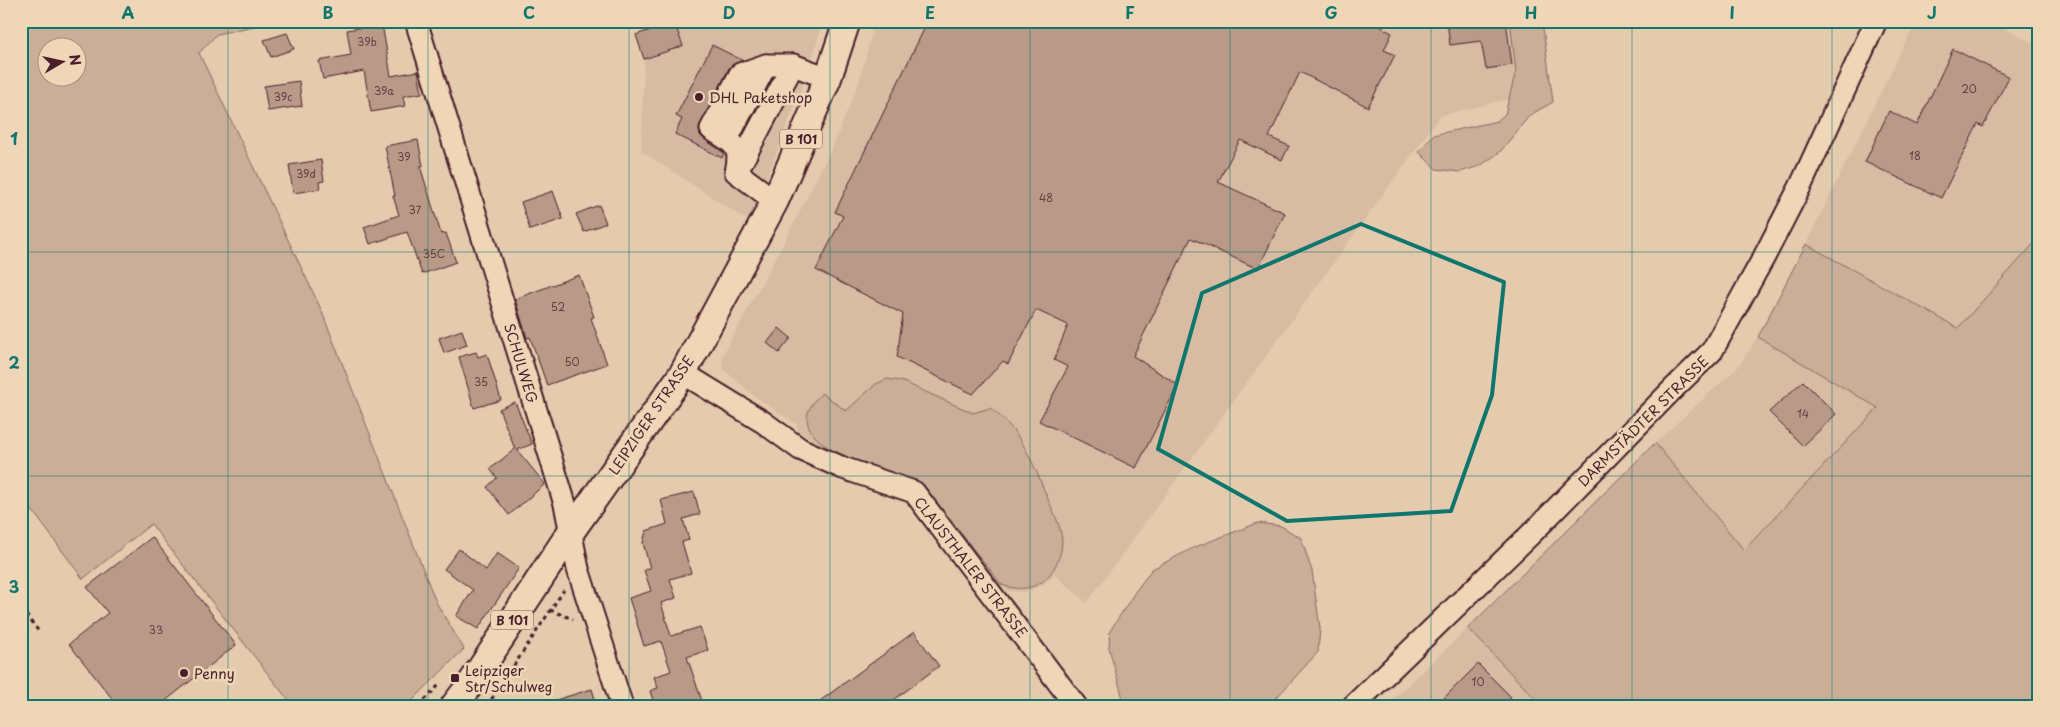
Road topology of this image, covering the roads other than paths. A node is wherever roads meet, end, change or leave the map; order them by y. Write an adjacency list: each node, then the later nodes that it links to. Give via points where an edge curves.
1 (416, 21): 9 (street, SCHULWEG, via 565,504)
2 (847, 21): 5 (main road, LEIPZIGER STRASSE / B 101)
3 (1876, 21): 13 (street, DARMSTÄDTER STRASSE, via 1801,185 1712,351 1537,528)
4 (793, 65): 5 (street); 6 (street); 6 (street, via 766,65 740,74 711,129 734,144 739,153)
5 (828, 78): 7 (main road, LEIPZIGER STRASSE / B 101)
6 (736, 172): 7 (street)
7 (775, 201): 8 (main road, LEIPZIGER STRASSE / B 101)
8 (684, 373): 9 (main road, LEIPZIGER STRASSE / B 101); 12 (street, CLAUSTHALER STRASSE, via 800,449 914,492)
9 (570, 533): 10 (main road, LEIPZIGER STRASSE / B 101); 11 (street, SCHULWEG, via 578,569)
10 (454, 706)
11 (622, 706)
12 (1076, 706)
13 (1353, 706)

